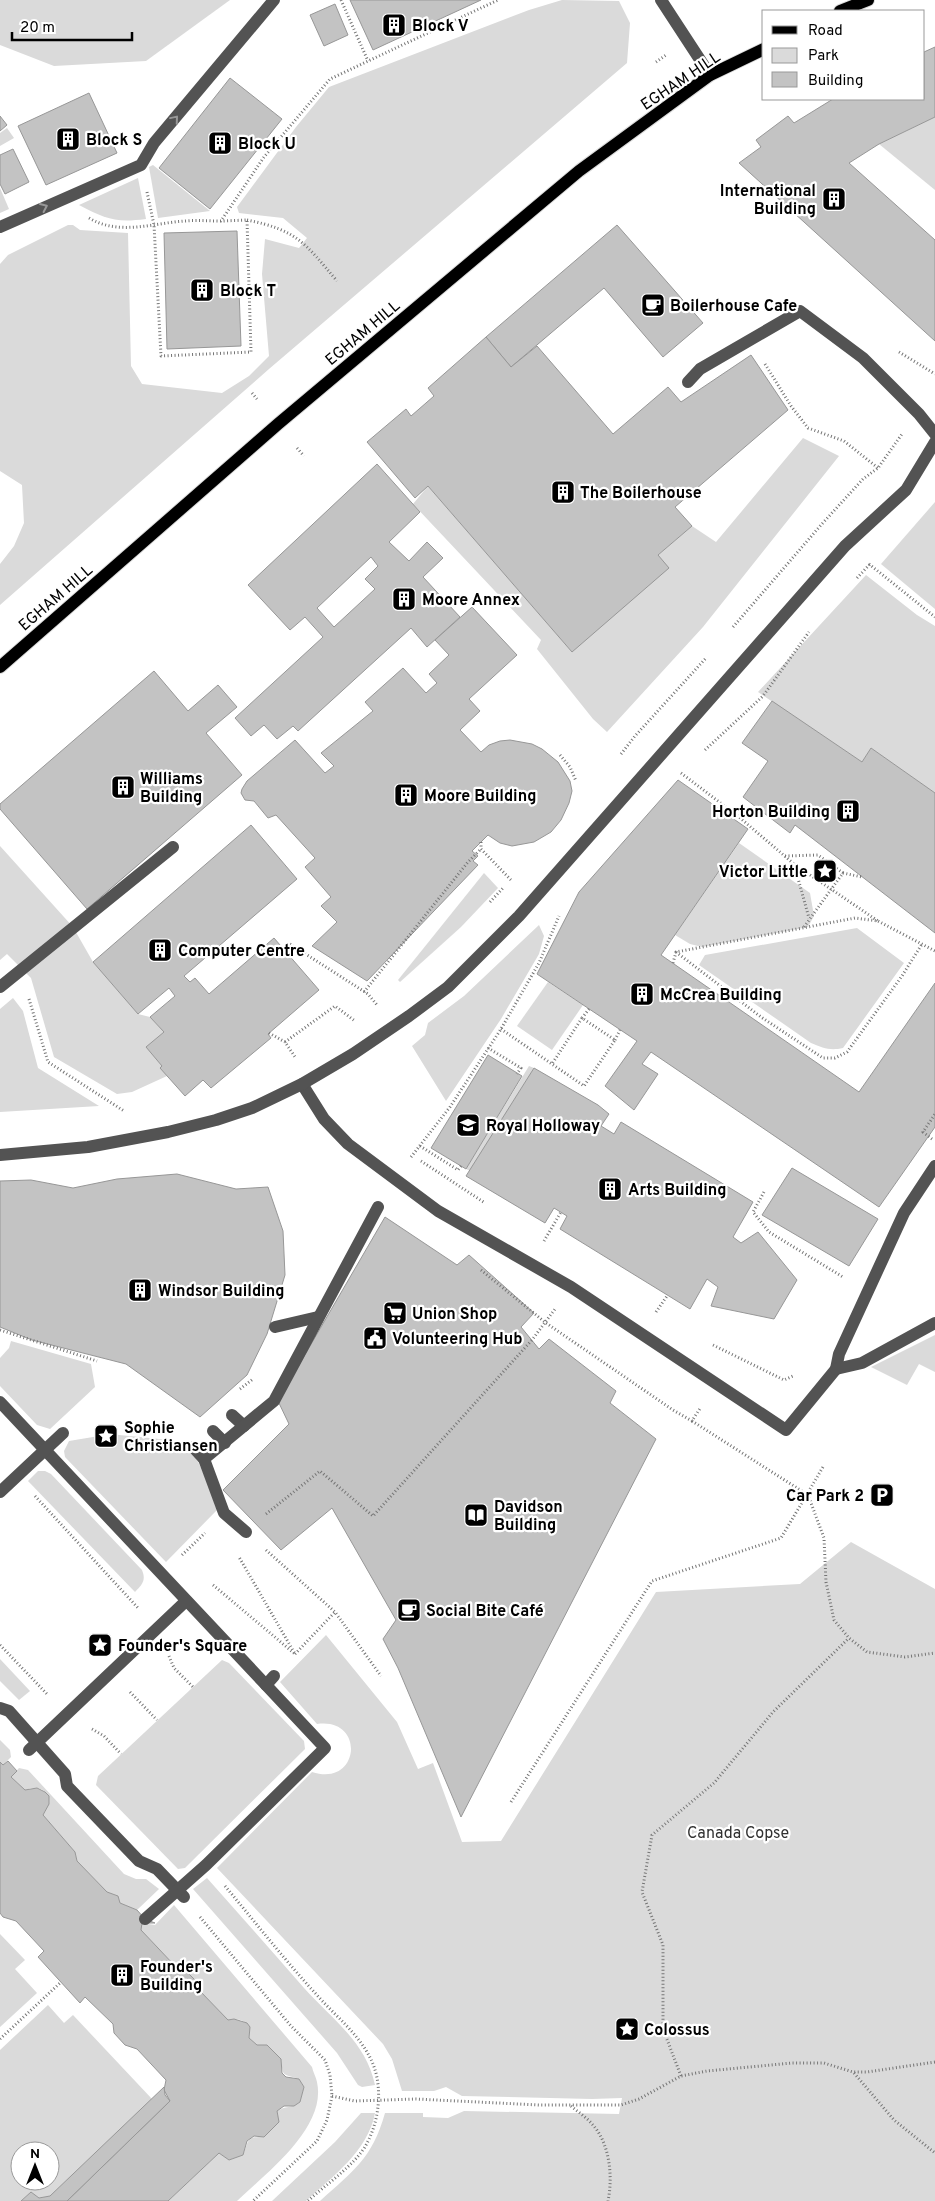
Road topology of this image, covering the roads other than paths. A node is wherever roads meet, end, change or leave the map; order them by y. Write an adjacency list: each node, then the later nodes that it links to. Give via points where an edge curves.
1 (274, 0): 7 (street, one-way to 1, via 141,165 154,143)
2 (661, 0): 6 (street)
3 (868, 0): 4 (main road)
4 (843, 10)
5 (762, 50): 6 (main road, EGHAM HILL)
6 (710, 75): 11 (main road, EGHAM HILL, via 579,171 278,424)
7 (0, 227)
8 (688, 382): 9 (street, via 700,369 800,311 863,358)
9 (935, 434)
10 (935, 442): 14 (street, via 906,490 845,546 519,916 448,987 361,1048)
11 (0, 667)
12 (173, 847): 13 (street)
13 (0, 987)
14 (302, 1084): 15 (street, via 252,1108 168,1132 88,1147); 21 (street, via 324,1119 348,1144 438,1210 571,1287 786,1430)
15 (0, 1155)
16 (935, 1166): 21 (street, via 904,1212 839,1354)
17 (378, 1206): 18 (street)
18 (318, 1317): 20 (street); 24 (street, via 274,1401)
19 (935, 1323): 21 (street, via 862,1363)
20 (275, 1327)
21 (836, 1369)
22 (0, 1402): 29 (street)
23 (232, 1415): 24 (street)
24 (244, 1426): 27 (street)
25 (213, 1431): 27 (street)
26 (63, 1433): 29 (street)
27 (225, 1443): 30 (street)
28 (193, 1448): 30 (street)
29 (44, 1451): 31 (street); 33 (street)
30 (204, 1460): 32 (street, via 224,1513)
31 (0, 1492)
32 (246, 1532)
33 (186, 1601): 35 (street); 36 (street, via 270,1681 325,1748)
34 (0, 1708): 35 (street, via 9,1711)
35 (32, 1746): 36 (street, via 65,1774 67,1786 139,1861 157,1869)
36 (181, 1894): 37 (street)
37 (145, 1919)

